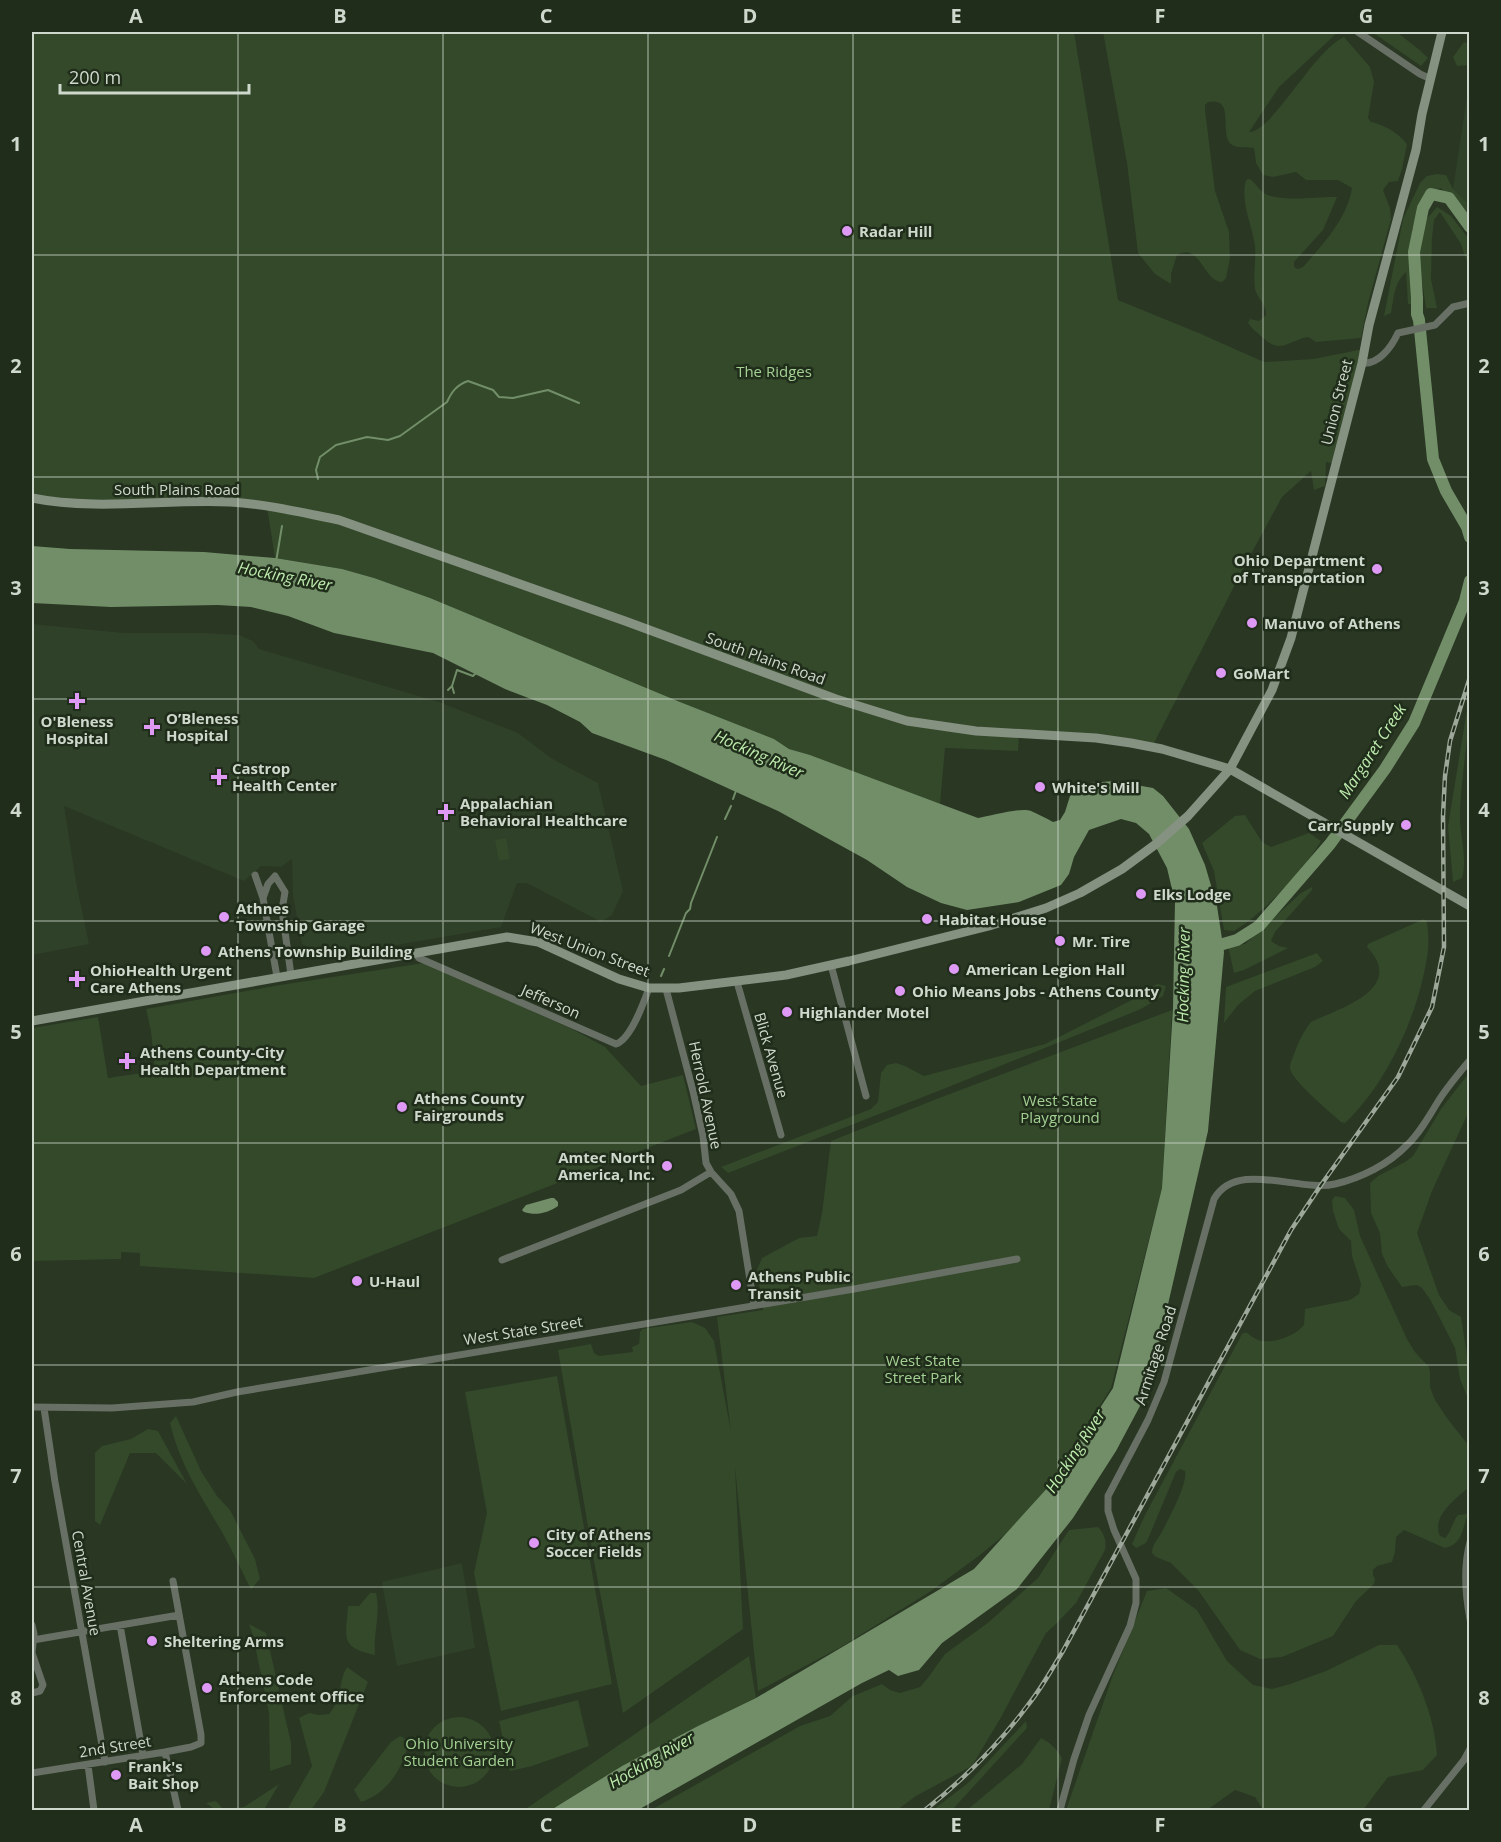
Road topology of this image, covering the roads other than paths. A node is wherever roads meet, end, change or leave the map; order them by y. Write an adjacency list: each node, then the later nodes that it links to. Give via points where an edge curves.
1 (1358, 32): 3 (street)
2 (1442, 32): 3 (main road, Union Street)
3 (1431, 79): 5 (main road, Union Street)
4 (1470, 303): 5 (street, via 1453,307 1435,325 1398,333 1378,360)
5 (1362, 363): 7 (main road, Union Street, via 1291,638 1272,690)
6 (32, 498): 7 (main road, South Plains Road, via 91,504 230,502 339,520 907,721 1131,743)
7 (1230, 769): 10 (main road, South Plains Road); 14 (main road, West Union Street, via 1173,830 1110,877 1080,893 989,926)
8 (255, 874): 9 (street)
9 (263, 898): 11 (street, via 275,876 285,892); 12 (street)
10 (1470, 906)
11 (284, 930): 12 (street); 15 (street)
12 (270, 933): 16 (street)
13 (415, 952): 15 (main road, West Union Street); 18 (main road, West Union Street, via 512,937 537,942 619,979); 18 (street, Jefferson, via 419,958 616,1044 637,1018)
14 (831, 965): 17 (main road, West Union Street); 22 (street)
15 (291, 975): 16 (main road, West Union Street)
16 (277, 977): 20 (main road, West Union Street)
17 (737, 982): 19 (main road, West Union Street); 23 (street, Blick Avenue)
18 (649, 988): 19 (main road, West Union Street)
19 (666, 989): 24 (street, Herrold Avenue)
20 (32, 1021)
21 (1470, 1060): 48 (street, Armitage Road, via 1409,1144 1378,1167 1328,1186 1239,1180 1224,1186 1214,1198 1164,1382 1108,1496 1114,1530 1136,1579 1136,1603 1130,1626 1089,1715)
22 (866, 1096)
23 (781, 1135)
24 (711, 1172): 26 (street, via 681,1190); 27 (street, Herrold Avenue, via 731,1194 739,1211)
25 (1017, 1259): 27 (street, West State Street)
26 (502, 1260)
27 (754, 1305): 29 (street, West State Street, via 193,1402)
28 (32, 1407): 29 (street, West State Street)
29 (44, 1408): 36 (street, Central Avenue)
30 (1470, 1542): 33 (street, via 1465,1571)
31 (173, 1581): 32 (street)
32 (179, 1615): 35 (street); 40 (street, 2nd Street, via 201,1743)
33 (1470, 1619)
34 (32, 1625): 37 (street)
35 (120, 1625): 36 (street); 41 (street)
36 (82, 1631): 37 (street); 42 (street, Central Avenue)
37 (33, 1640): 38 (street, via 32,1653 43,1684)
38 (35, 1692)
39 (1470, 1749): 43 (street)
40 (165, 1752): 41 (street, 2nd Street); 47 (street)
41 (143, 1755): 42 (street, 2nd Street)
42 (105, 1762): 44 (street, 2nd Street)
43 (1467, 1762): 49 (street)
44 (88, 1764): 45 (street, 2nd Street); 46 (street)
45 (32, 1773)
46 (94, 1810)
47 (178, 1810)
48 (1060, 1810)
49 (1424, 1810)

